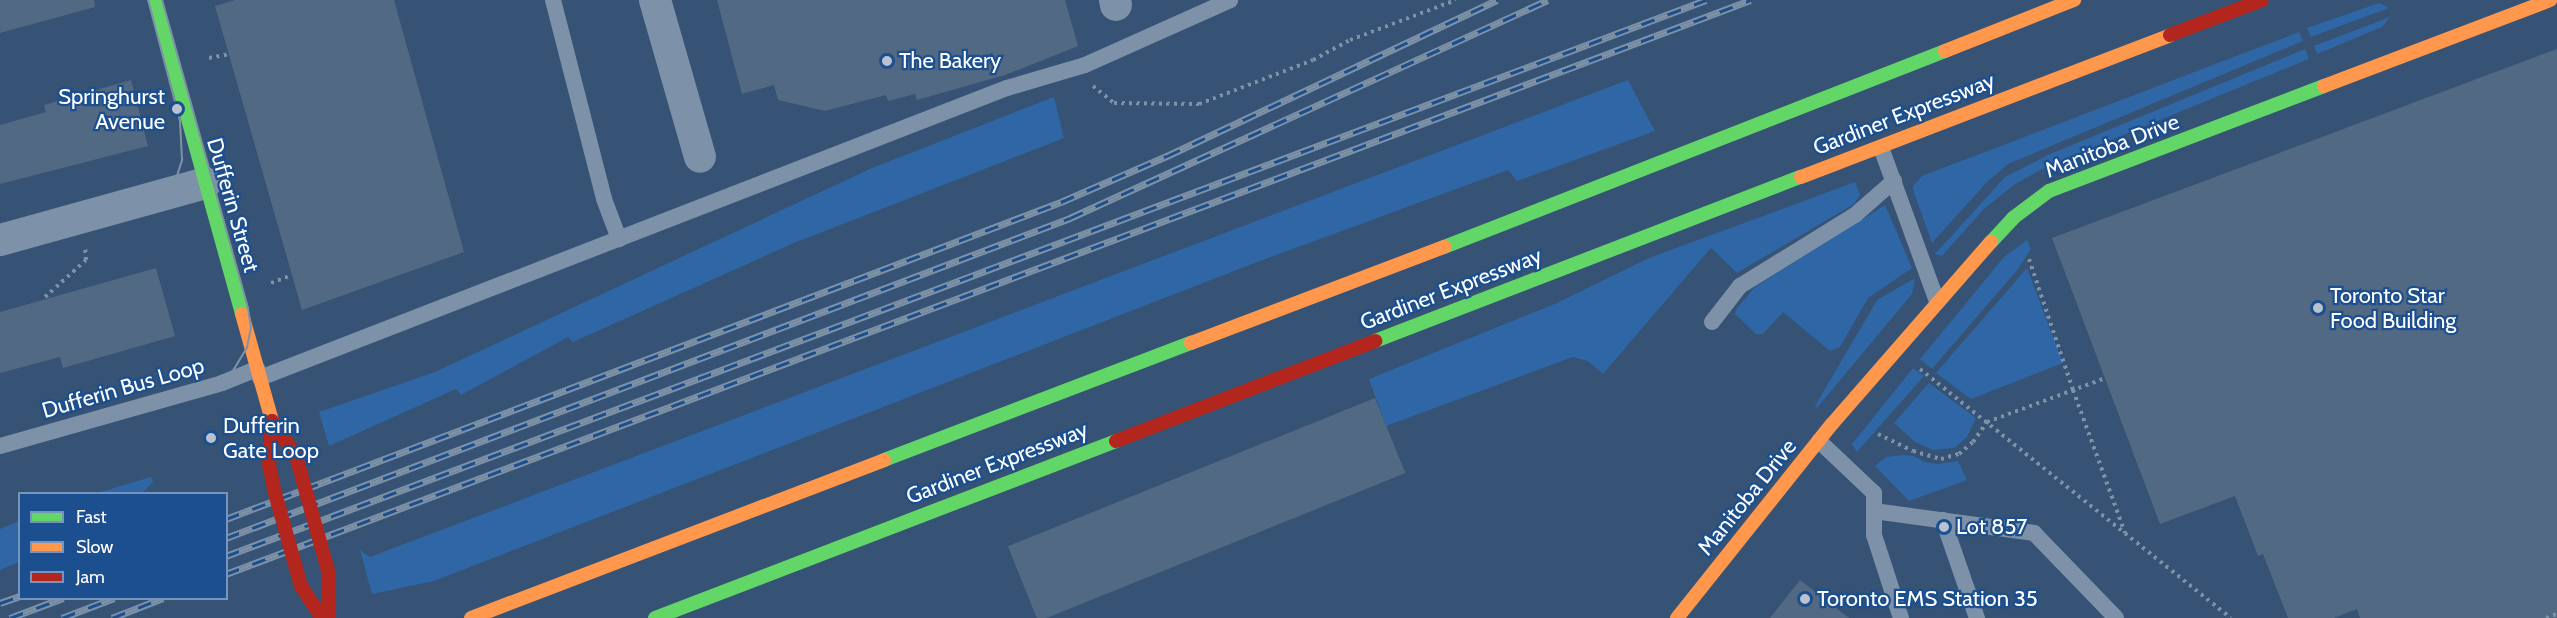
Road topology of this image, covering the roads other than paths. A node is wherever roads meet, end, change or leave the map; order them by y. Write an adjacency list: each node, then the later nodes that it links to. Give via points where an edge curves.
1 (155, 0): 11 (main road, Dufferin Street)
2 (553, 0): 12 (lane, via 604,199)
3 (655, 0): 9 (street)
4 (1230, 0): 12 (lane, Dufferin Bus Loop, via 1085,65 1007,88)
5 (2074, 0): 24 (main road, Gardiner Expressway, via 1619,180)
6 (2262, 0): 25 (main road, Gardiner Expressway)
7 (2550, 0): 14 (main road, Manitoba Drive, via 2049,191 2013,218)
8 (1883, 153): 10 (lane)
9 (700, 157)
10 (1894, 181): 14 (lane); 15 (lane, via 1855,215 1740,286)
11 (205, 183): 13 (street); 16 (main road, Dufferin Street)
12 (619, 239): 16 (lane, Dufferin Bus Loop)
13 (0, 240)
14 (1937, 301): 18 (main road, Manitoba Drive)
15 (1712, 322)
16 (258, 374): 17 (main road, Dufferin Street); 19 (lane, Dufferin Bus Loop)
17 (272, 421): 22 (main road, Dufferin Street, bridge, via 269,465 275,493 301,586); 23 (main road, Dufferin Street, bridge, via 296,456 329,574)
18 (1819, 441): 20 (lane, via 1874,493); 26 (main road, Manitoba Drive)
19 (0, 446)
20 (1874, 510): 21 (lane); 27 (lane, via 1874,535)
21 (1943, 520): 28 (lane); 29 (lane, via 2034,533)
22 (322, 618)
23 (329, 618)
24 (471, 618)
25 (655, 618)
26 (1677, 618)
27 (1901, 618)
28 (1977, 618)
29 (2116, 618)

